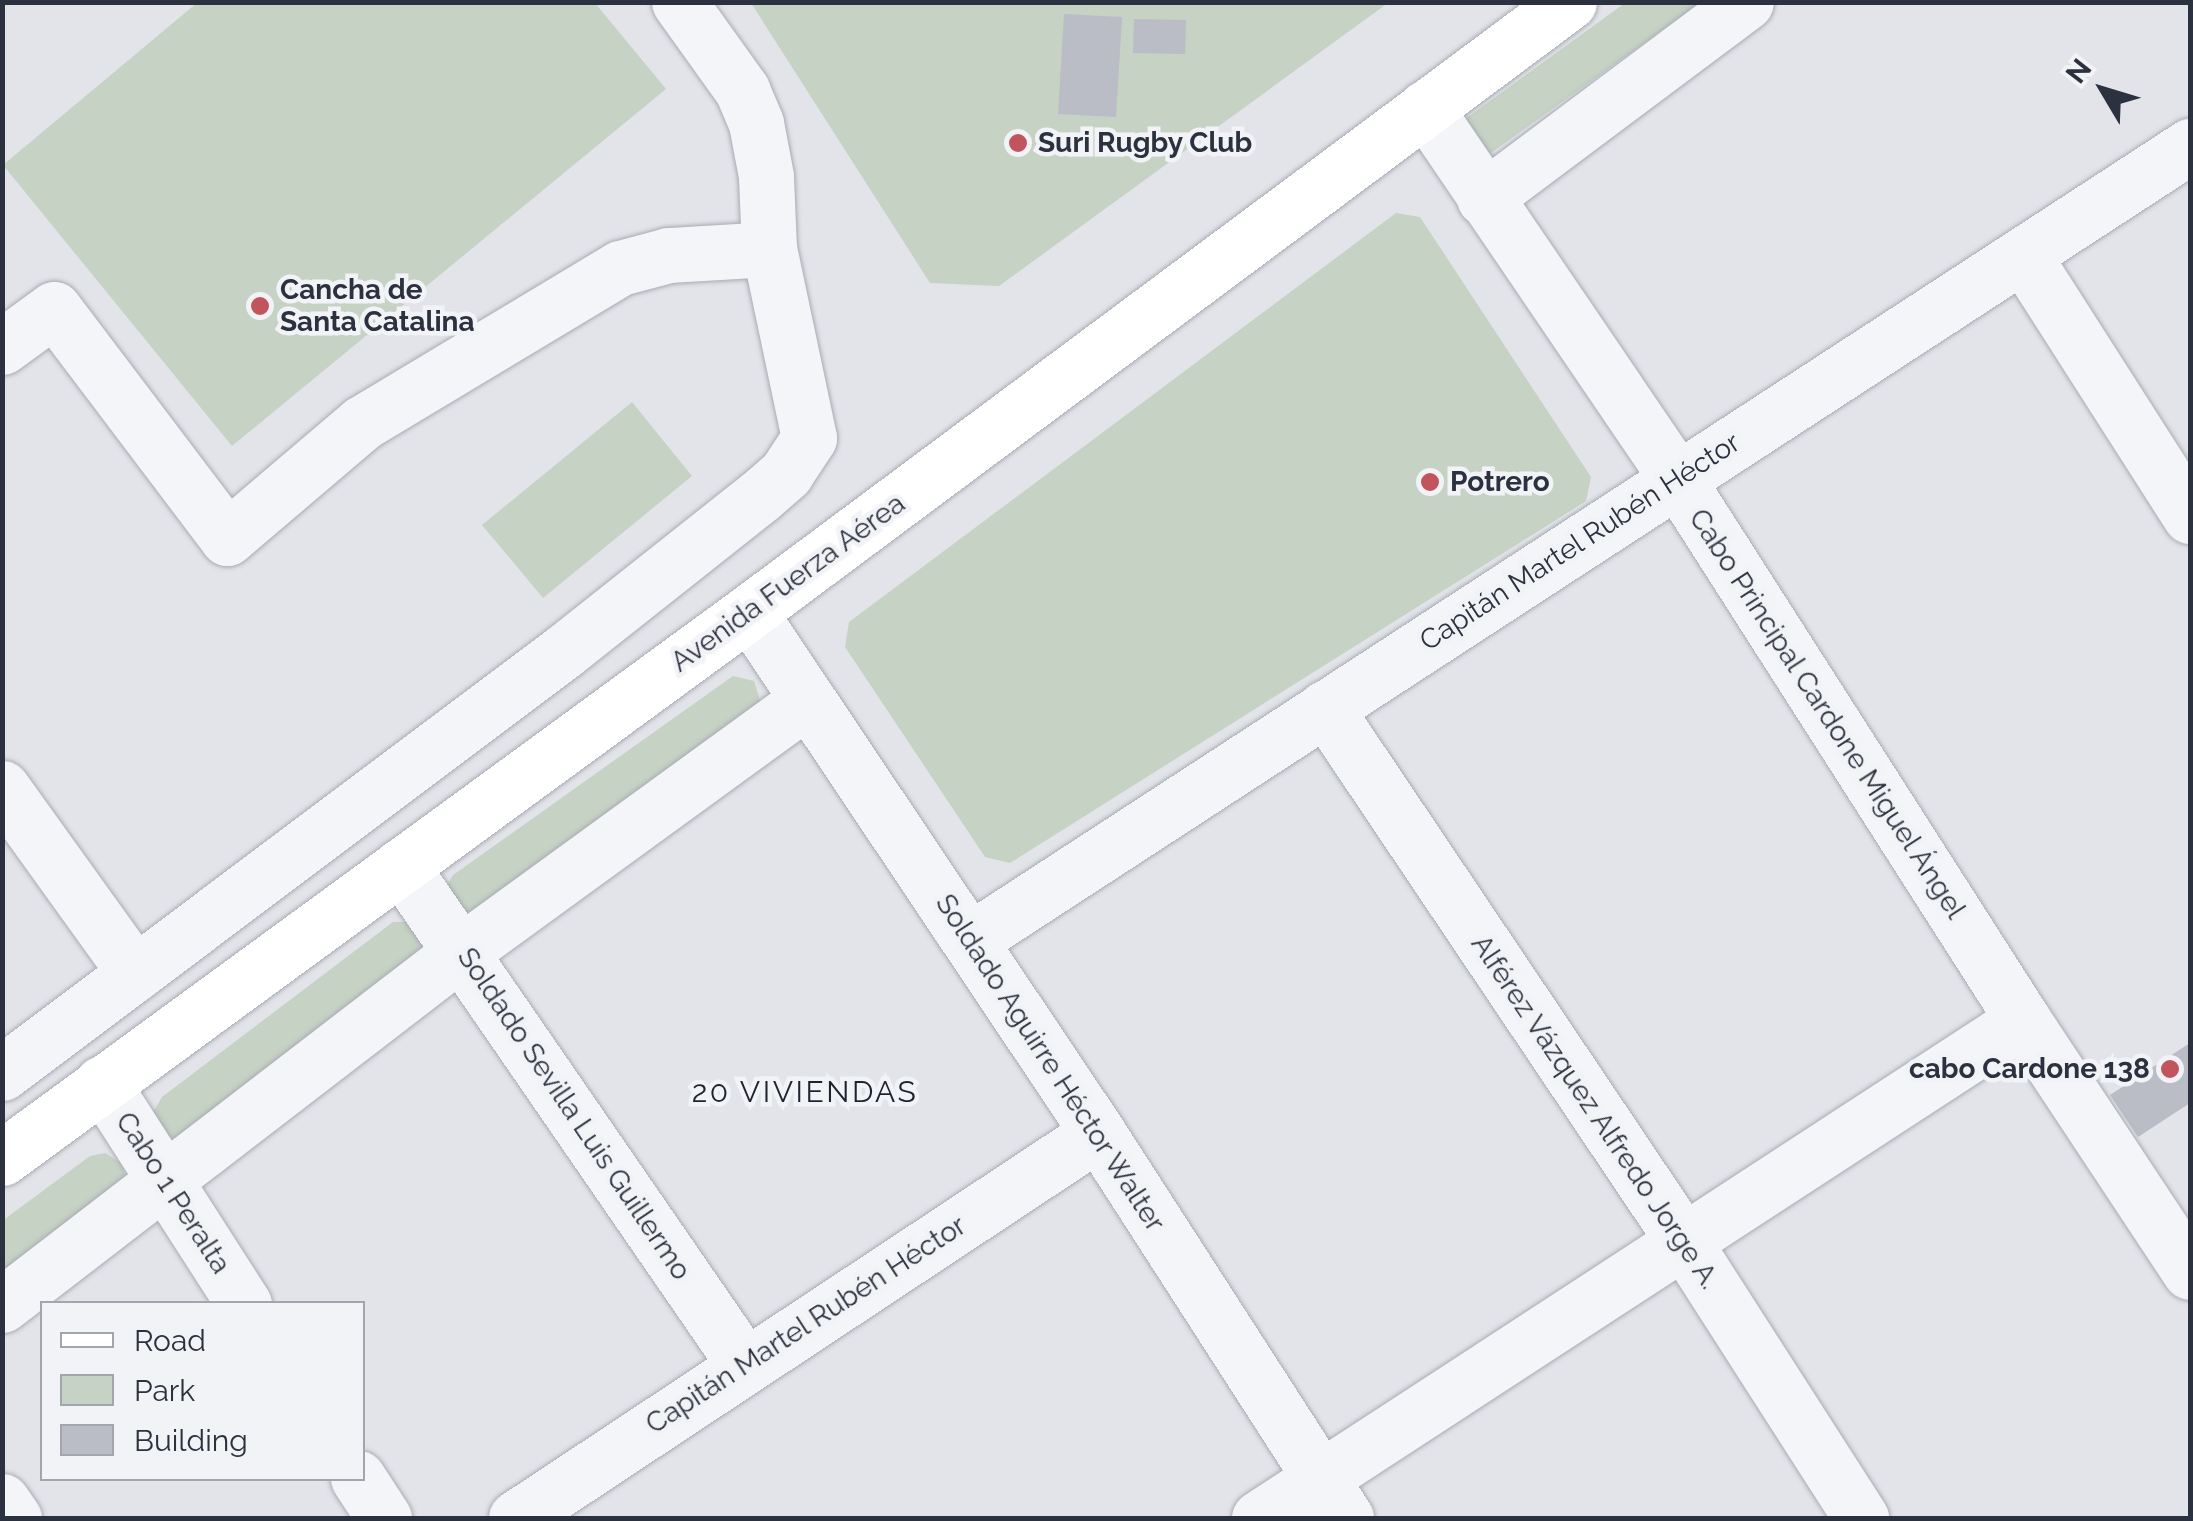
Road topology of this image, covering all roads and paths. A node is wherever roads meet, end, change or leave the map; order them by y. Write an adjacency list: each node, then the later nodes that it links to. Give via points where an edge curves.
1 (679, 2): 7 (street, via 742,90 756,124)
2 (1569, 2): 4 (main road, Avenida Fuerza Aérea)
3 (1746, 2): 6 (street)
4 (1426, 108): 6 (street, Cabo Principal Cardone Miguel Ángel); 12 (main road, Avenida Fuerza Aérea)
5 (2190, 146): 8 (street, Capitán Martel Rubén Héctor)
6 (1484, 198): 10 (street, Cabo Principal Cardone Miguel Ángel)
7 (770, 249): 9 (street, via 669,256 620,268 362,422 228,538 54,309); 19 (street, via 809,438 786,473 563,652)
8 (2023, 255): 10 (street, Capitán Martel Rubén Héctor); 11 (street)
9 (2, 347)
10 (1676, 479): 14 (street, Capitán Martel Rubén Héctor); 20 (street, Cabo Principal Cardone Miguel Ángel)
11 (2190, 516)
12 (748, 612): 13 (street, Soldado Aguirre Héctor Walter); 16 (main road, Avenida Fuerza Aérea)
13 (807, 700): 17 (street, Soldado Aguirre Héctor Walter); 18 (street)
14 (1325, 708): 17 (street, Capitán Martel Rubén Héctor); 26 (street, Alférez Vázquez Alfredo Jorge A.)
15 (2, 788): 19 (street)
16 (401, 866): 18 (street, Soldado Sevilla Luis Guillermo); 22 (main road, Avenida Fuerza Aérea)
17 (970, 940): 23 (street, Soldado Aguirre Héctor Walter)
18 (462, 950): 25 (street); 30 (street, Soldado Sevilla Luis Guillermo)
19 (135, 973): 21 (street)
20 (2023, 1020): 26 (street); 27 (street, Cabo Principal Cardone Miguel Ángel)
21 (2, 1073)
22 (102, 1083): 24 (main road, Avenida Fuerza Aérea); 25 (street, Cabo 1 Peralta)
23 (1098, 1133): 30 (street, Capitán Martel Rubén Héctor); 32 (street, Soldado Aguirre Héctor Walter)
24 (2, 1158)
25 (165, 1181): 28 (street, Cabo 1 Peralta); 29 (street)
26 (1684, 1242): 32 (street); 38 (street, Alférez Vázquez Alfredo Jorge A.)
27 (2190, 1272)
28 (242, 1301)
29 (2, 1305)
30 (744, 1364): 36 (street, Capitán Martel Rubén Héctor)
31 (360, 1481): 35 (street)
32 (1333, 1499): 37 (street)
33 (2, 1500): 34 (street)
34 (14, 1518)
35 (384, 1518)
36 (516, 1518)
37 (1260, 1518)
38 (1862, 1518)

